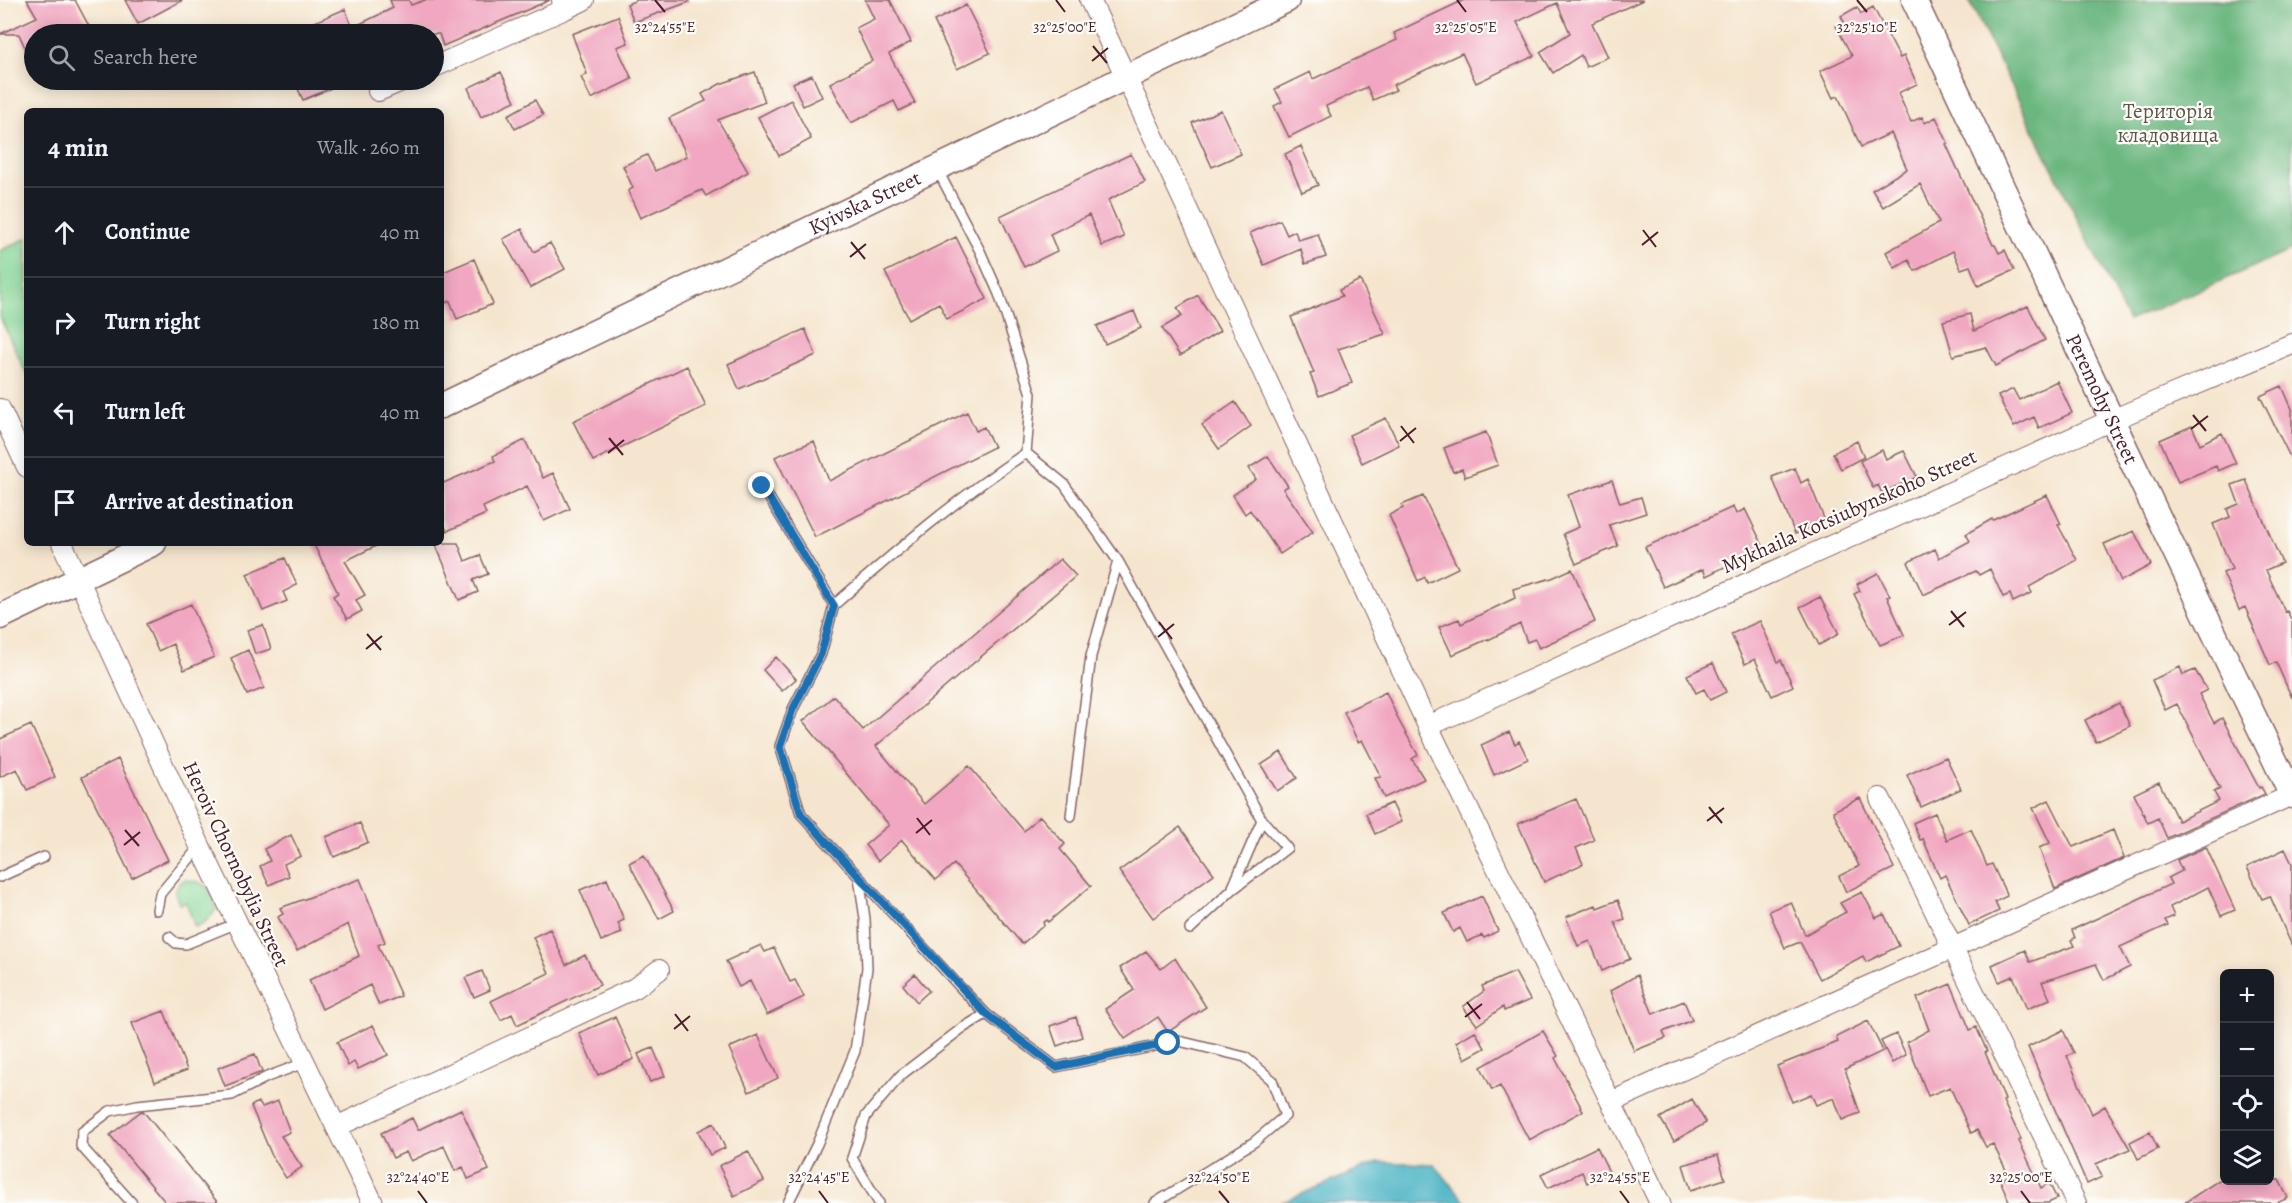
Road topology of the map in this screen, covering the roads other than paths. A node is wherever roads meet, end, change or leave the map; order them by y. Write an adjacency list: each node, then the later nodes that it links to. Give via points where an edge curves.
1 (584, 0): 5 (street)
2 (1090, 0): 7 (street)
3 (1287, 0): 7 (street, Kyivska Street)
4 (1914, 0): 12 (street, Peremohy Street)
5 (564, 4): 6 (street)
6 (444, 62)
7 (1126, 79): 8 (street, Kyivska Street); 22 (street)
8 (938, 169): 10 (street, Kyivska Street); 13 (lane, via 999,294 1031,394)
9 (2292, 345): 12 (street, Mykhaila Kotsiubynskoho Street)
10 (444, 405)
11 (0, 409): 14 (street)
12 (2112, 420): 22 (street, Mykhaila Kotsiubynskoho Street); 23 (street, Peremohy Street)
13 (1026, 453): 18 (lane, via 1064,483); 20 (lane, via 976,486)
14 (24, 461)
15 (762, 486): 20 (lane)
16 (63, 546): 19 (street, Heroiv Chornobylia Street)
17 (148, 546): 19 (street)
18 (1118, 561): 25 (lane, via 1091,656); 26 (lane)
19 (79, 579): 21 (street); 27 (street, Heroiv Chornobylia Street)
20 (834, 606): 30 (lane, via 821,654 793,709 780,746 801,814)
21 (0, 617)
22 (1428, 726): 40 (street)
23 (2292, 795): 36 (street)
24 (1880, 798): 36 (street)
25 (1071, 816)
26 (1262, 820): 31 (lane); 31 (lane, via 1287,848)
27 (200, 846): 32 (lane, via 160,894); 33 (street, Heroiv Chornobylia Street)
28 (44, 857): 29 (lane)
29 (0, 877)
30 (859, 877): 38 (lane); 44 (lane, via 867,968 855,1051)
31 (1232, 890): 34 (lane)
32 (157, 910)
33 (237, 923): 35 (lane, via 186,944); 39 (street, Heroiv Chornobylia Street)
34 (1190, 929)
35 (169, 937)
36 (1952, 947): 40 (street); 48 (street)
37 (659, 970): 41 (street, via 635,988)
38 (986, 1014): 45 (lane, via 901,1075 866,1116 852,1158); 46 (lane, via 1056,1067 1179,1041 1245,1057 1272,1080 1285,1116 1254,1142)
39 (304, 1063): 41 (street, Heroiv Chornobylia Street); 42 (lane, via 232,1095 110,1111 82,1132 81,1146)
40 (1611, 1102): 47 (street)
41 (336, 1127): 43 (street, Heroiv Chornobylia Street)
42 (132, 1203)
43 (373, 1203)
44 (788, 1203)
45 (879, 1203)
46 (1155, 1203)
47 (1660, 1203)
48 (2076, 1203)

